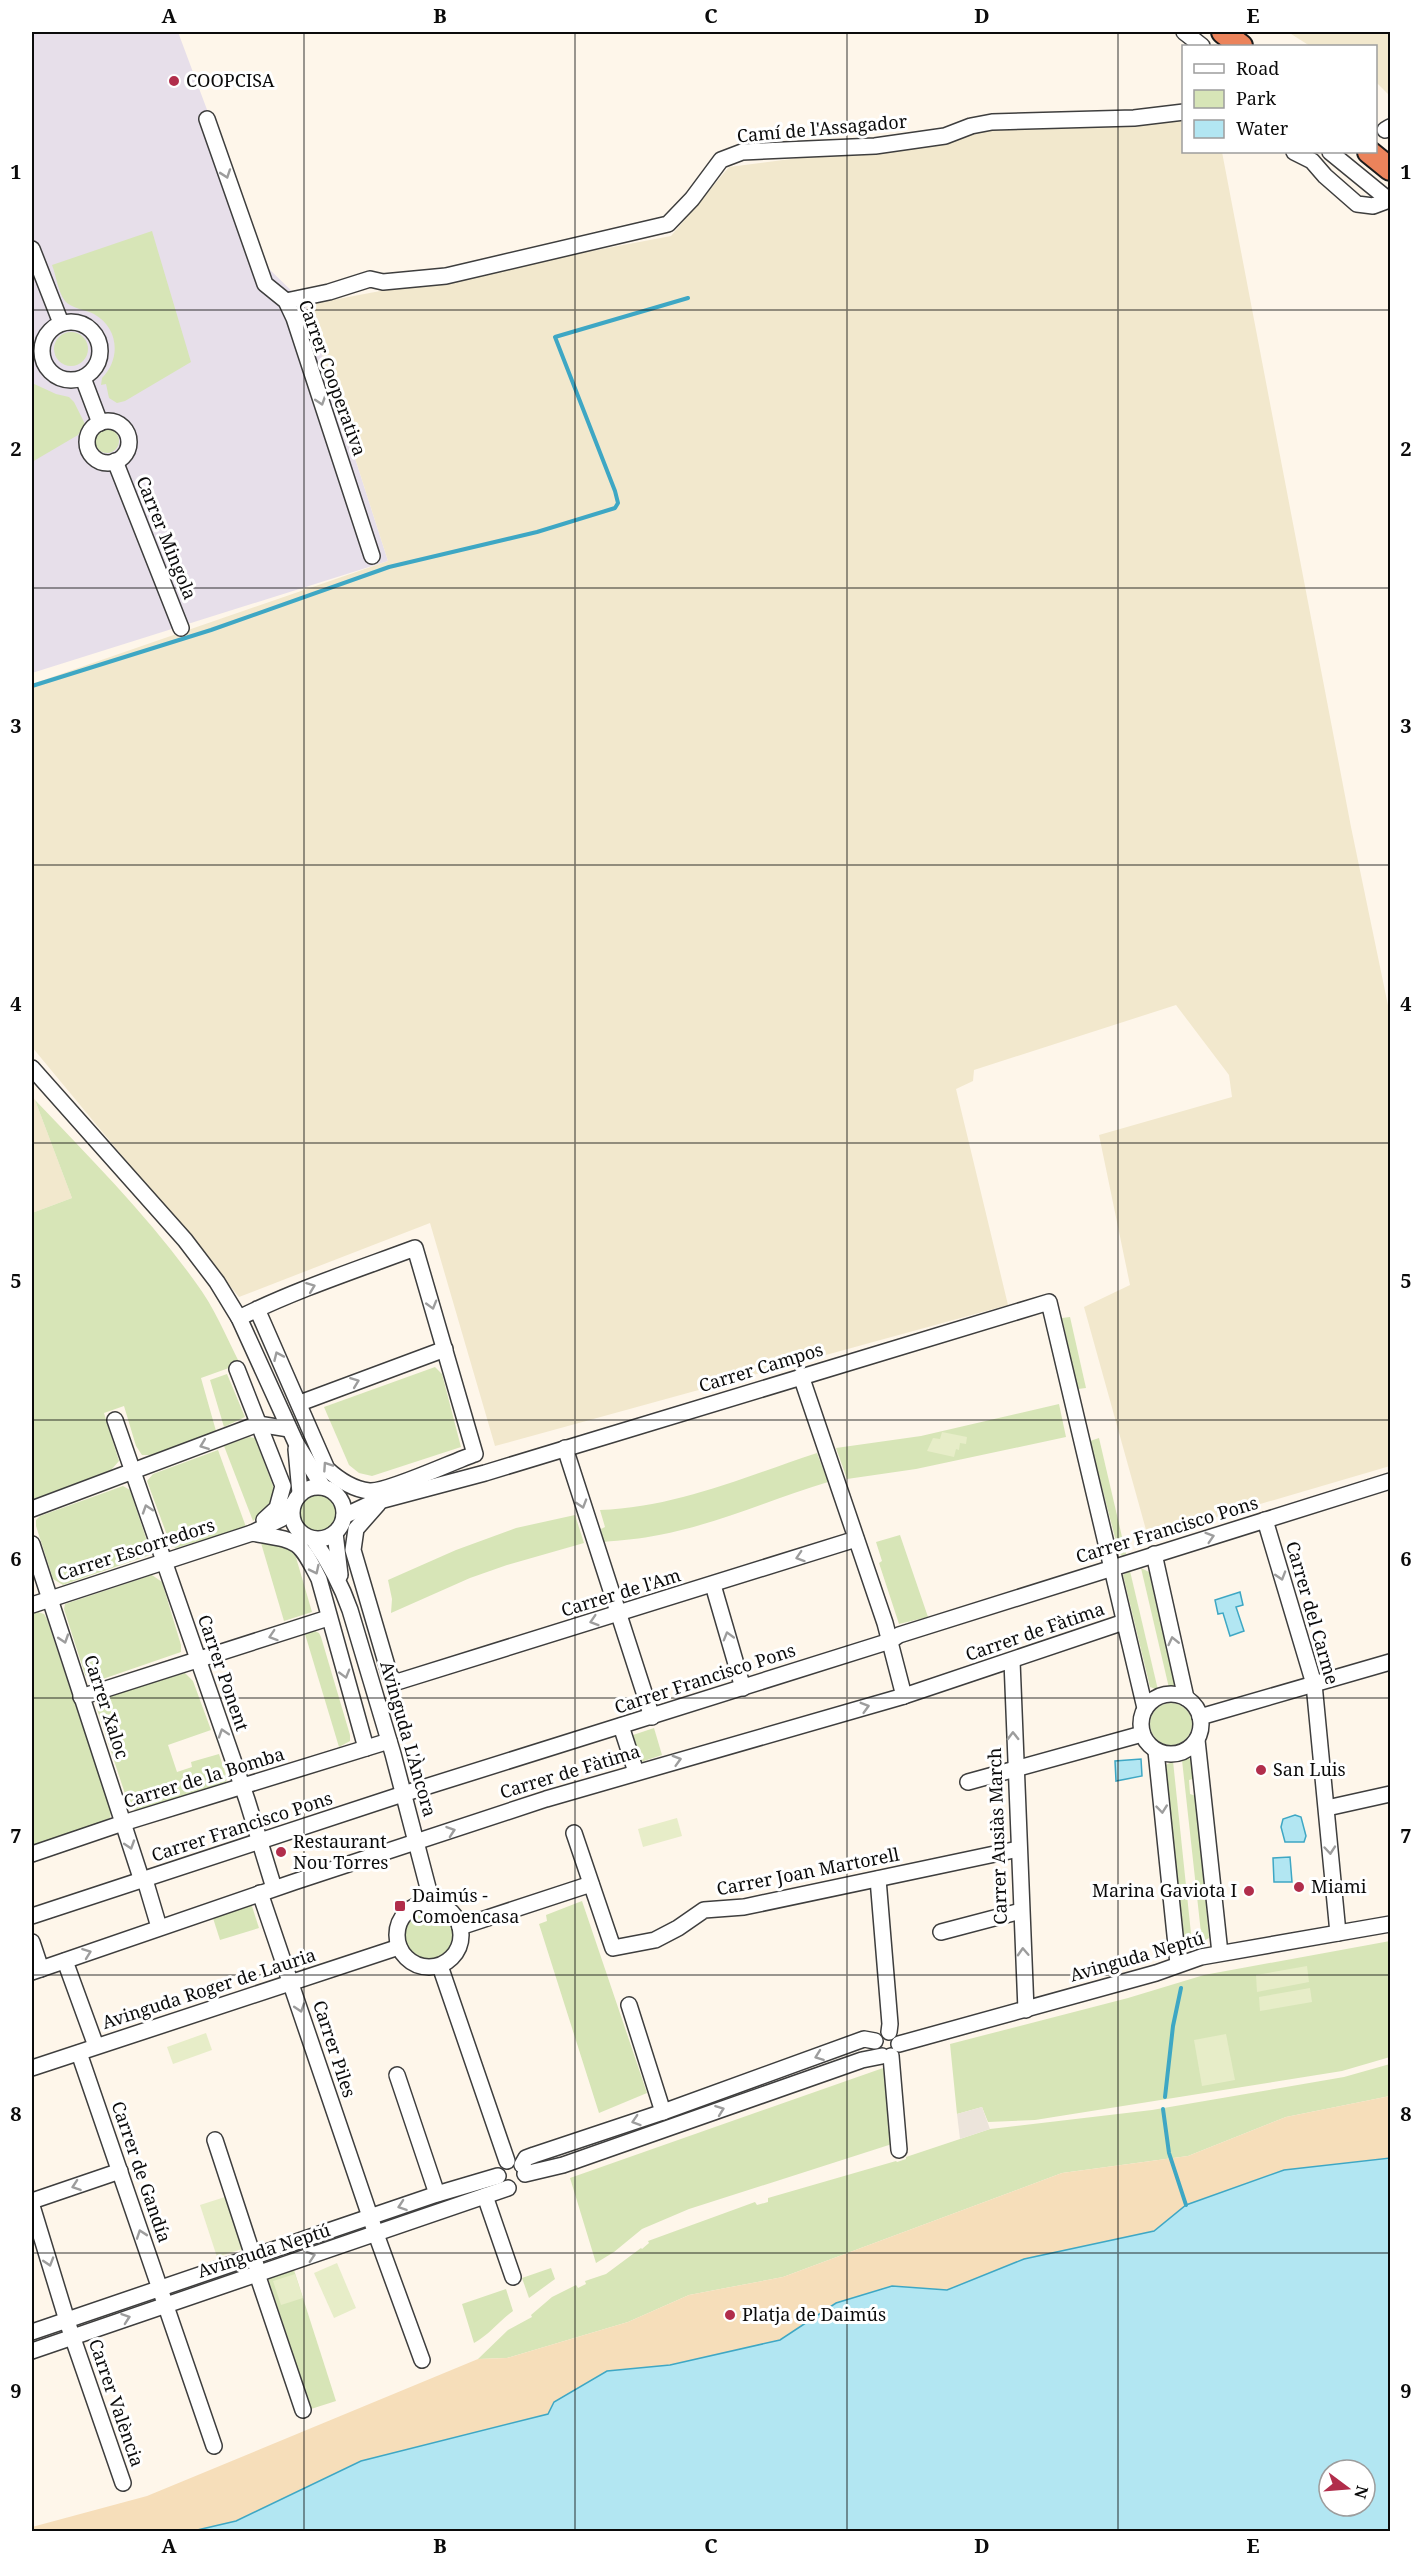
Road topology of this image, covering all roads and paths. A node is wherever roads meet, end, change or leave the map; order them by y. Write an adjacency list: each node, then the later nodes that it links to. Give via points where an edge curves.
1 (1184, 32): 3 (street)
2 (1223, 32): 4 (highway)
3 (1201, 45)
4 (1240, 45)
5 (1182, 112): 13 (street, Camí de l'Assagador, via 1134,118 992,122 945,136 875,146 742,152 721,160 668,224 446,276 383,282 370,279)
6 (207, 119): 13 (street, Carrer Cooperativa, one-way to 13, via 265,284)
7 (1296, 153): 11 (street, via 1312,161 1357,204 1372,206)
8 (1331, 153): 11 (street)
9 (1369, 153): 10 (highway)
10 (1390, 169)
11 (1390, 201)
12 (32, 249): 14 (street)
13 (286, 302): 18 (street, Carrer Cooperativa, one-way to 18)
14 (61, 323): 15 (street, via 81,323 96,335 97,364); 15 (street, via 46,335 43,361 56,377)
15 (83, 378): 16 (street)
16 (100, 423): 17 (street, via 88,435 88,450 97,460); 17 (street, via 118,424 128,436 125,453)
17 (115, 461): 19 (street, Carrer Mingola)
18 (372, 556)
19 (181, 628)
20 (32, 1068): 22 (street, via 185,1240)
21 (257, 1309): 22 (street); 23 (street, one-way to 23, via 415,1248); 26 (street, one-way to 21)
22 (238, 1318): 29 (street)
23 (445, 1349): 26 (street, one-way to 23); 33 (street, via 475,1454)
24 (237, 1369): 28 (street)
25 (801, 1376): 30 (street, Carrer Campos); 46 (street); 50 (street, Carrer Campos, via 1049,1302)
26 (300, 1403): 36 (street, one-way to 26, via 342,1482 327,1469)
27 (116, 1420): 31 (street, Carrer Ponent)
28 (258, 1424): 29 (street); 31 (street, one-way to 31); 43 (street, via 283,1486 277,1508)
29 (292, 1436): 35 (street); 37 (street)
30 (565, 1448): 32 (street, Carrer Campos); 55 (street, one-way to 55)
31 (134, 1471): 39 (street); 49 (street, Carrer Ponent, one-way to 31)
32 (485, 1473): 33 (street, via 471,1470); 36 (street, Carrer Campos)
33 (410, 1480): 36 (street)
34 (1390, 1481): 41 (street, Carrer Francisco Pons)
35 (322, 1487): 37 (street, via 307,1489); 38 (street)
36 (375, 1496): 38 (street); 40 (street); 55 (street, Carrer de l'Am, one-way to 36, via 397,1682 390,1676 353,1550 356,1529)
37 (296, 1498): 42 (street, via 292,1518); 43 (street, Carrer Escorredors, via 281,1519)
38 (340, 1499): 40 (street)
39 (32, 1509)
40 (344, 1516): 44 (street)
41 (1265, 1520): 48 (street, Carrer Francisco Pons, one-way to 41); 62 (street, Carrer del Carme, one-way to 62)
42 (298, 1531): 43 (street, Carrer Escorredors); 45 (street)
43 (252, 1533): 49 (street, Carrer Escorredors); 56 (street, Carrer Escorredors, one-way to 56, via 300,1545 319,1579)
44 (335, 1533): 45 (street); 52 (street, Avinguda L'Àncora)
45 (313, 1539): 52 (street, Avinguda L'Àncora)
46 (856, 1539): 51 (street, Carrer de l'Am, one-way to 51); 58 (street)
47 (32, 1544): 53 (street, Carrer Xaloc)
48 (1154, 1554): 50 (street, Carrer Francisco Pons); 66 (street, one-way to 48)
49 (165, 1562): 53 (street, Carrer Escorredors); 59 (street, Carrer Ponent)
50 (1112, 1568): 57 (street); 58 (street, Carrer Francisco Pons)
51 (713, 1585): 55 (street, Carrer de l'Am); 63 (street, one-way to 51)
52 (341, 1587): 73 (street, Avinguda L'Àncora)
53 (50, 1599): 54 (street, Carrer Escorredors); 65 (street, Carrer Xaloc, one-way to 65)
54 (32, 1605)
55 (620, 1614): 68 (street)
56 (328, 1618): 59 (street, one-way to 59); 74 (street, Carrer Escorredors, one-way to 74)
57 (1124, 1622): 60 (street, Carrer de Fàtima); 67 (street)
58 (890, 1641): 63 (street, Carrer Francisco Pons); 64 (street)
59 (198, 1660): 65 (street); 79 (street, Carrer Ponent, one-way to 59)
60 (1012, 1661): 64 (street, Carrer de Fàtima); 76 (street, Carrer Ausiàs March, one-way to 60)
61 (1390, 1662): 62 (street)
62 (1314, 1684): 69 (street); 82 (street, Carrer del Carme)
63 (743, 1688): 68 (street, Carrer Francisco Pons)
64 (904, 1696): 77 (street, Carrer de Fàtima, one-way to 64)
65 (81, 1697): 83 (street, Carrer Xaloc)
66 (1186, 1698): 67 (street, via 1167,1694 1151,1701); 69 (street)
67 (1146, 1708): 71 (street)
68 (652, 1717): 70 (street, Carrer Francisco Pons)
69 (1200, 1717): 72 (street)
70 (621, 1726): 77 (street); 80 (street, Carrer Francisco Pons)
71 (1142, 1734): 75 (street); 76 (street)
72 (1197, 1740): 75 (street, via 1177,1754); 103 (street)
73 (389, 1741): 74 (street, Carrer de la Bomba); 80 (street, Avinguda L'Àncora)
74 (366, 1748): 79 (street, Carrer de la Bomba)
75 (1156, 1751): 105 (street, one-way to 105)
76 (1014, 1768): 78 (street); 87 (street, Carrer Ausiàs March)
77 (636, 1772): 86 (street, Carrer de Fàtima, one-way to 77)
78 (968, 1782)
79 (241, 1787): 83 (street, Carrer de la Bomba); 85 (street, Carrer Ponent)
80 (404, 1794): 85 (street, Carrer Francisco Pons); 86 (street, Avinguda L'Àncora)
81 (1390, 1794): 82 (street)
82 (1327, 1808): 100 (street, Carrer del Carme, one-way to 100)
83 (123, 1823): 88 (street, Carrer de la Bomba); 90 (street, Carrer Xaloc, one-way to 90)
84 (574, 1833): 91 (street)
85 (258, 1842): 90 (street, Carrer Francisco Pons); 92 (street, Carrer Ponent)
86 (417, 1842): 92 (street, Carrer de Fàtima); 93 (street, Avinguda L'Àncora)
87 (1018, 1849): 89 (street, Carrer Joan Martorell); 94 (street, Carrer Ausiàs March)
88 (32, 1854)
89 (878, 1879): 91 (street, Carrer Joan Martorell, via 744,1907 704,1910 655,1940 613,1948); 111 (street)
90 (143, 1881): 95 (street, Carrer Francisco Pons); 97 (street, Carrer Xaloc)
91 (591, 1884): 98 (street)
92 (267, 1891): 97 (street, Carrer de Fàtima); 108 (street, Carrer Piles)
93 (432, 1903): 98 (street, via 450,1911); 102 (street, via 421,1904 403,1916 398,1925)
94 (1021, 1911): 99 (street); 110 (street, Carrer Ausiàs March, one-way to 94)
95 (32, 1916)
96 (1390, 1924): 100 (street, Avinguda Neptú)
97 (159, 1927): 104 (street, Carrer de Fàtima, one-way to 97)
98 (460, 1927): 106 (street, via 455,1954)
99 (941, 1932)
100 (1338, 1933): 103 (street, Avinguda Neptú)
101 (32, 1942): 107 (street)
102 (399, 1947): 106 (street, via 411,1962); 108 (street, Avinguda Roger de Lauria)
103 (1220, 1953): 105 (street, Avinguda Neptú)
104 (65, 1960): 107 (street, Carrer de Fàtima); 113 (street)
105 (1178, 1965): 110 (street, Avinguda Neptú)
106 (440, 1966): 121 (street)
107 (36, 1970)
108 (292, 1983): 113 (street, Avinguda Roger de Lauria); 128 (street, Carrer Piles, one-way to 128)
109 (629, 2005): 118 (street)
110 (1026, 2010): 114 (street, Avinguda Neptú)
111 (888, 2032): 112 (street); 114 (street, via 897,2038)
112 (875, 2041): 114 (street, via 876,2051); 118 (street, one-way to 118, via 864,2039)
113 (96, 2046): 115 (street, Avinguda Roger de Lauria)
114 (891, 2052): 120 (street); 121 (street, Avinguda Neptú, one-way to 114, via 562,2165)
115 (79, 2053): 116 (street, Avinguda Roger de Lauria); 122 (street, Carrer de Gandía)
116 (32, 2068)
117 (398, 2075): 124 (street)
118 (663, 2112): 121 (street, one-way to 121, via 526,2158)
119 (215, 2140): 130 (street)
120 (899, 2151)
121 (518, 2167): 123 (street, via 500,2167); 123 (street, via 520,2186)
122 (120, 2171): 126 (street, one-way to 126); 133 (street, Carrer de Gandía, one-way to 122)
123 (503, 2182): 124 (street, Avinguda Neptú); 125 (street, Avinguda Neptú)
124 (437, 2194): 128 (street, Avinguda Neptú, one-way to 128)
125 (485, 2196): 129 (street, Avinguda Neptú); 132 (street)
126 (32, 2201)
127 (32, 2206): 135 (street, Carrer València, one-way to 135)
128 (370, 2217): 129 (street, Carrer Piles); 130 (street, Avinguda Neptú)
129 (376, 2234): 131 (street, Avinguda Neptú, one-way to 129); 139 (street, Carrer Piles)
130 (254, 2257): 131 (street); 133 (street, Avinguda Neptú)
131 (258, 2274): 134 (street, Avinguda Neptú); 140 (street)
132 (513, 2277)
133 (160, 2289): 134 (street, Carrer de Gandía); 135 (street, Avinguda Neptú)
134 (167, 2304): 137 (street, Avinguda Neptú, one-way to 134); 141 (street, Carrer de Gandía)
135 (67, 2320): 136 (street, Avinguda Neptú); 137 (street, Carrer València)
136 (32, 2332)
137 (72, 2337): 138 (street, Avinguda Neptú); 142 (street, Carrer València)
138 (32, 2351)
139 (422, 2360)
140 (303, 2410)
141 (213, 2446)
142 (123, 2482)

